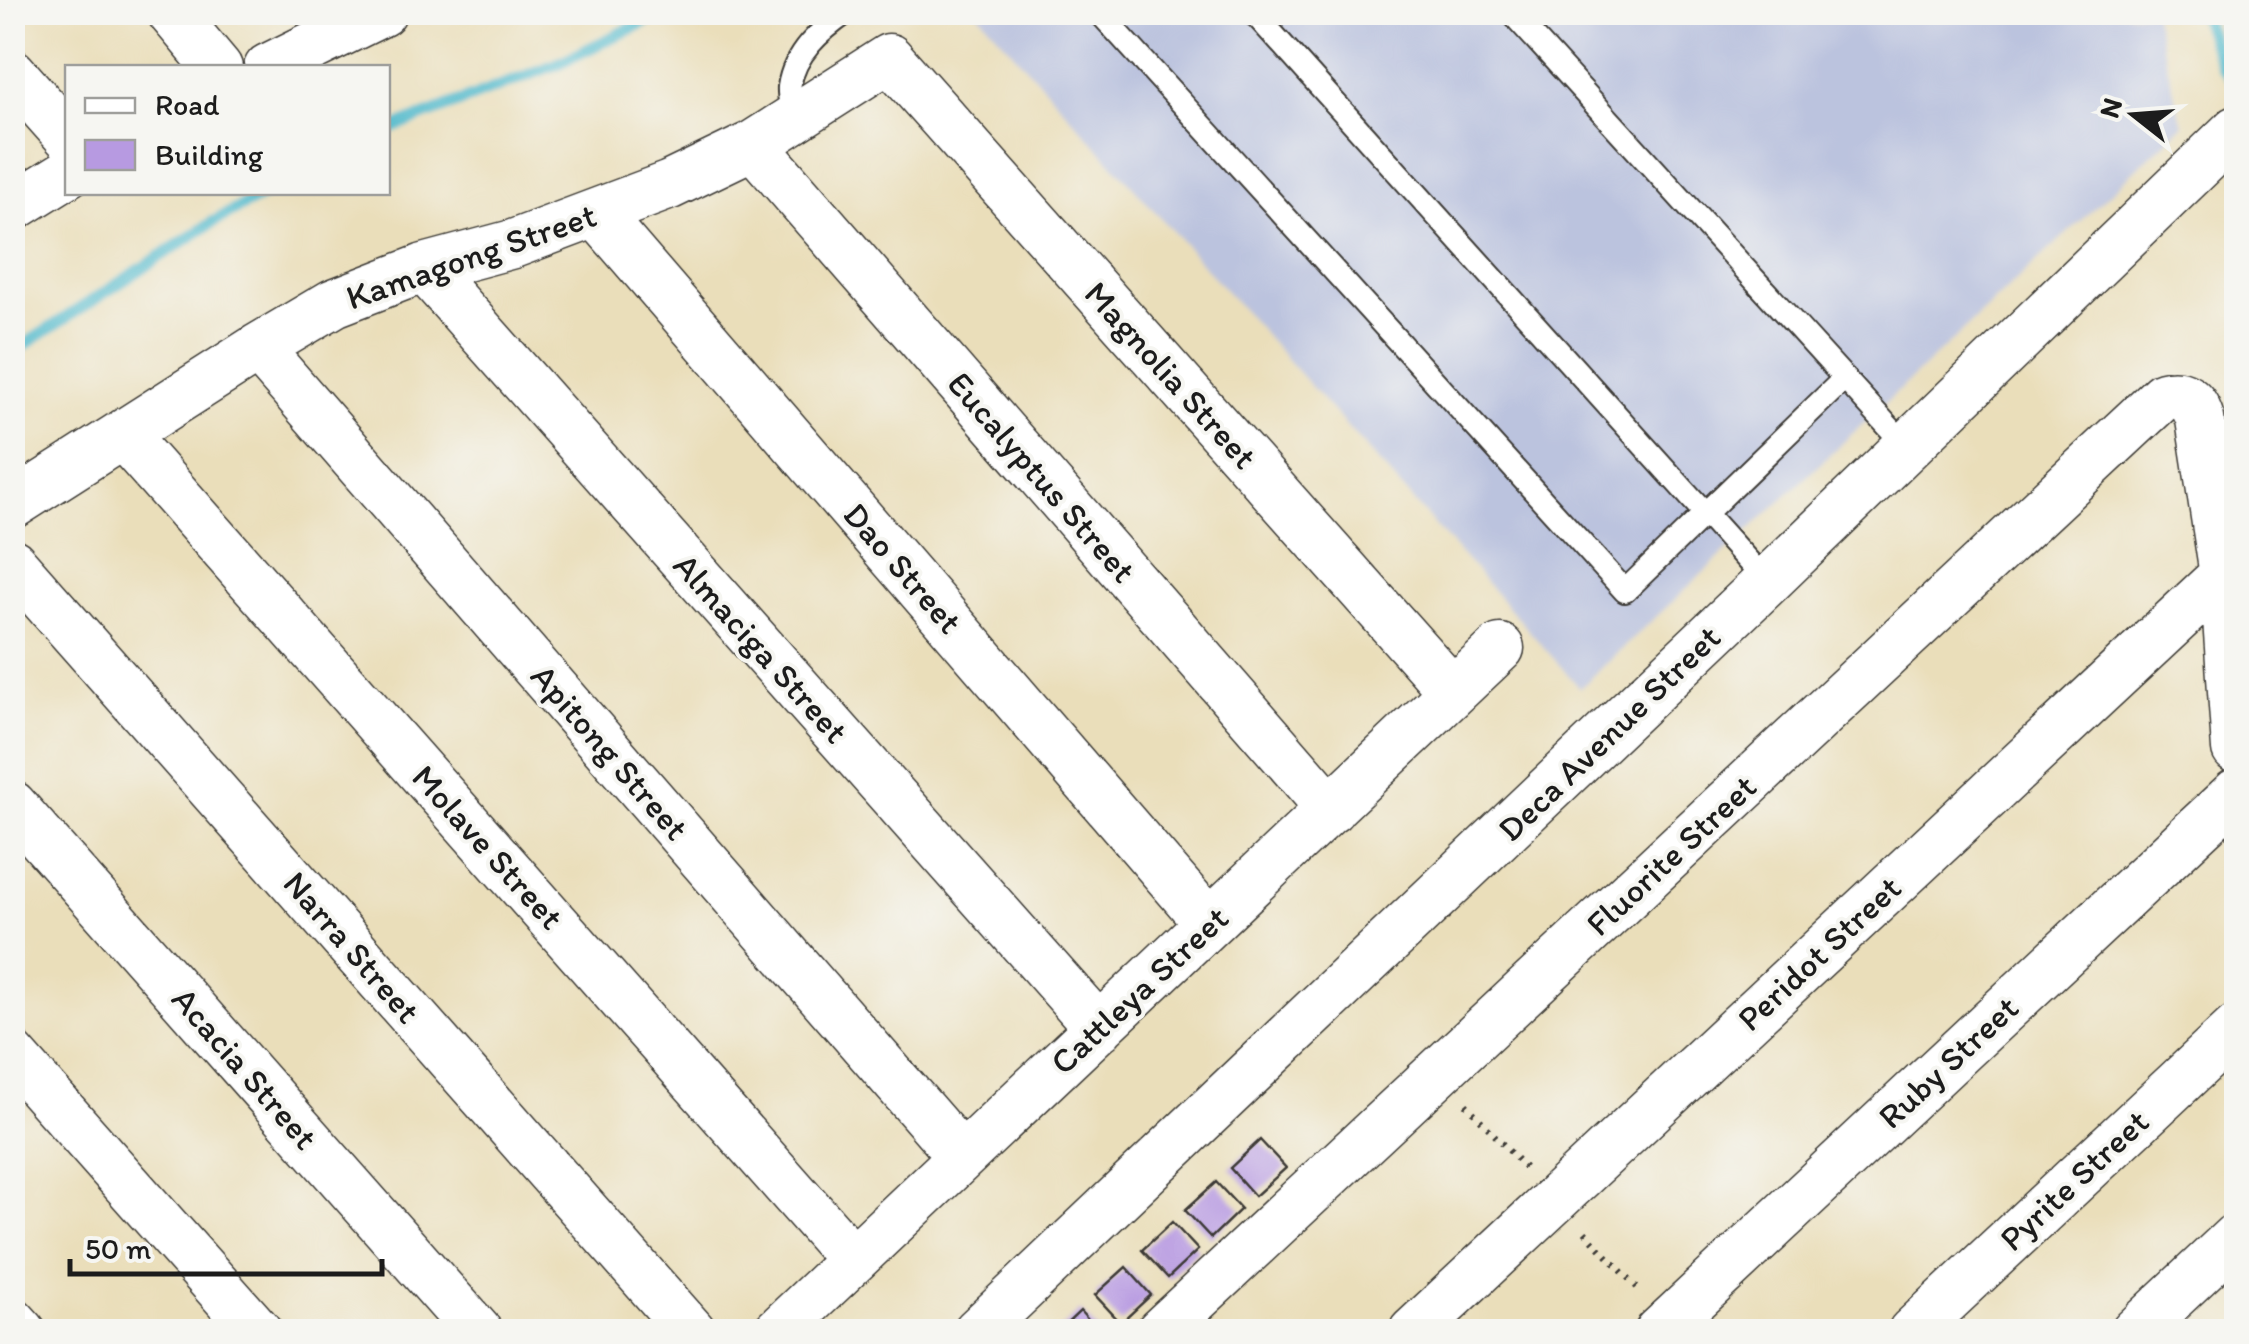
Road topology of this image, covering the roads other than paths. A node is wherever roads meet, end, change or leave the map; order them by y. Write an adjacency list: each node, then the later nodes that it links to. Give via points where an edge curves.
1 (171, 12): 8 (street)
2 (382, 12): 9 (street)
3 (847, 12): 11 (lane, via 819,32 799,60 789,88)
4 (1253, 12): 24 (lane)
5 (1511, 12): 20 (lane)
6 (1100, 13): 24 (lane, via 1625,591)
7 (889, 58): 11 (street, Kamagong Street); 29 (street, Magnolia Street)
8 (215, 65)
9 (274, 65)
10 (12, 73): 12 (street)
11 (793, 119): 14 (street, Kamagong Street)
12 (65, 133)
13 (2233, 133): 22 (street, Deca Avenue Street)
14 (753, 145): 17 (street, Kamagong Street); 33 (street, Eucalyptus Street)
15 (65, 175): 16 (street)
16 (12, 208)
17 (596, 214): 18 (street, Kamagong Street); 34 (street, Dao Street)
18 (424, 268): 19 (street, Kamagong Street, via 334,303); 35 (street, Almaciga Street)
19 (258, 348): 21 (street, Kamagong Street); 38 (street, Apitong Street)
20 (1845, 378): 22 (lane); 24 (lane)
21 (123, 435): 23 (street, Kamagong Street); 40 (street, Molave Street)
22 (1907, 447): 27 (street, Deca Avenue Street)
23 (12, 505)
24 (1706, 513): 27 (lane)
25 (12, 563): 45 (street, Narra Street)
26 (2224, 575): 30 (street); 48 (street, Fluorite Street, via 2196,407 2176,393 2163,396); 49 (street, Peridot Street)
27 (1767, 582): 47 (street, Deca Avenue Street)
28 (1500, 648): 29 (street, Cattleya Street)
29 (1454, 692): 33 (street, Cattleya Street)
30 (2236, 749)
31 (2236, 794): 50 (street, Ruby Street)
32 (12, 806): 44 (street, Acacia Street)
33 (1330, 808): 34 (street, Cattleya Street)
34 (1209, 922): 35 (street, Cattleya Street)
35 (1099, 1028): 38 (street, Cattleya Street)
36 (2236, 1029): 51 (street, Pyrite Street)
37 (12, 1055): 43 (street)
38 (962, 1157): 40 (street, Cattleya Street)
39 (2236, 1237): 52 (street)
40 (852, 1260): 46 (street, Cattleya Street)
41 (12, 1321): 42 (street)
42 (22, 1332)
43 (258, 1332)
44 (478, 1332)
45 (692, 1332)
46 (777, 1332)
47 (976, 1332)
48 (1160, 1332)
49 (1413, 1332)
50 (1659, 1332)
51 (1912, 1332)
52 (2135, 1332)

